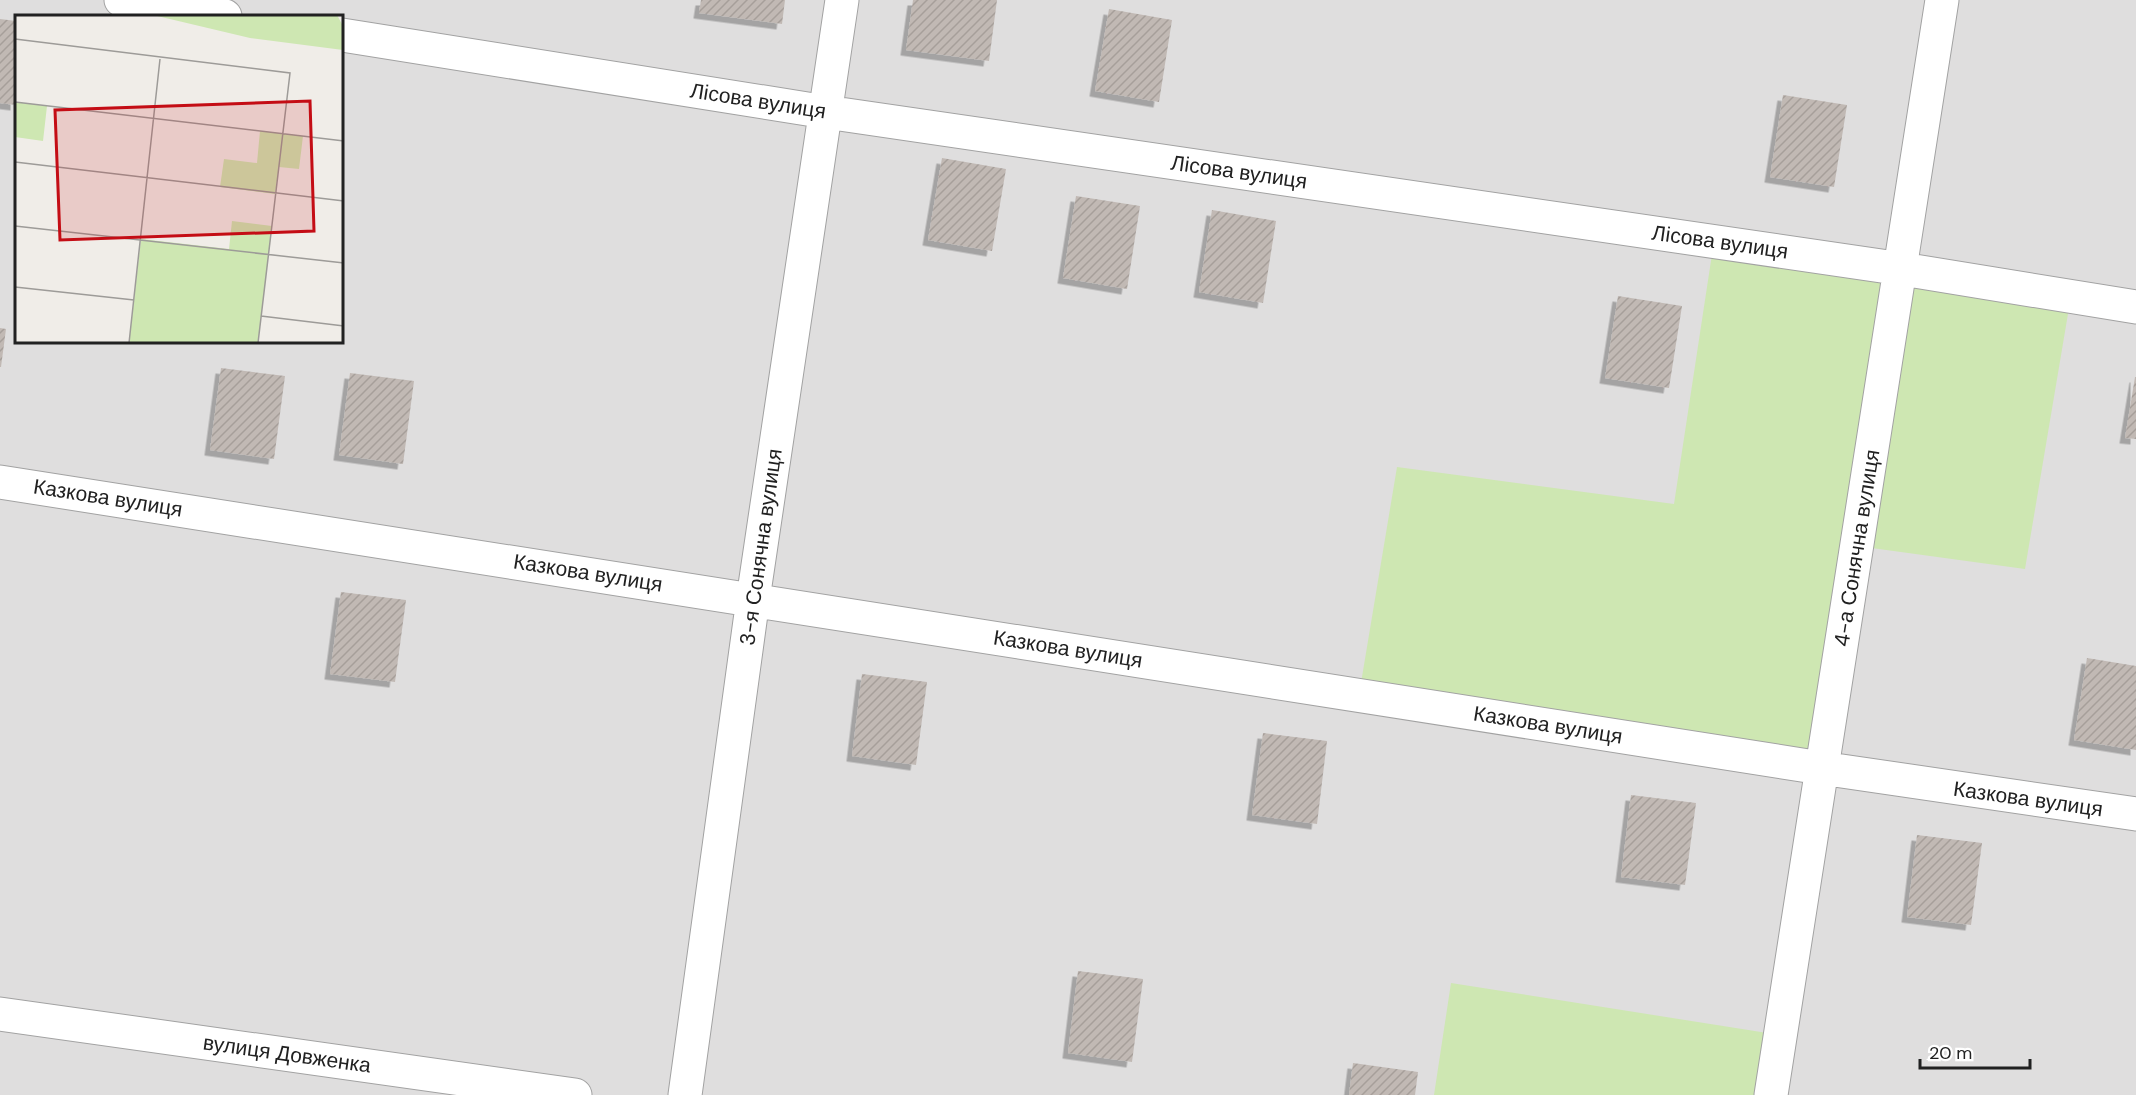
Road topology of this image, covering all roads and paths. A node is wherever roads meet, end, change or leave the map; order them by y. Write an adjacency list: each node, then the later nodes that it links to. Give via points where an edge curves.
1 (121, 0): 4 (street)
2 (842, 0): 6 (street, 3-я Сонячна вулиця)
3 (1942, 0): 7 (street, 4-а Сонячна вулиця)
4 (218, 15)
5 (344, 35): 6 (street, Лісова вулиця)
6 (826, 111): 7 (street, Лісова вулиця); 10 (street, 3-я Сонячна вулиця)
7 (1902, 268): 8 (street, Лісова вулиця); 11 (street, 4-а Сонячна вулиця)
8 (2136, 307)
9 (0, 482): 10 (street, Казкова вулиця)
10 (753, 598): 11 (street, Казкова вулиця); 15 (street, 3-я Сонячна вулиця)
11 (1821, 768): 12 (street, Казкова вулиця); 16 (street, 4-а Сонячна вулиця)
12 (2136, 814)
13 (0, 1014): 14 (street, вулиця Довженка)
14 (575, 1095)
15 (685, 1095)
16 (1771, 1095)

